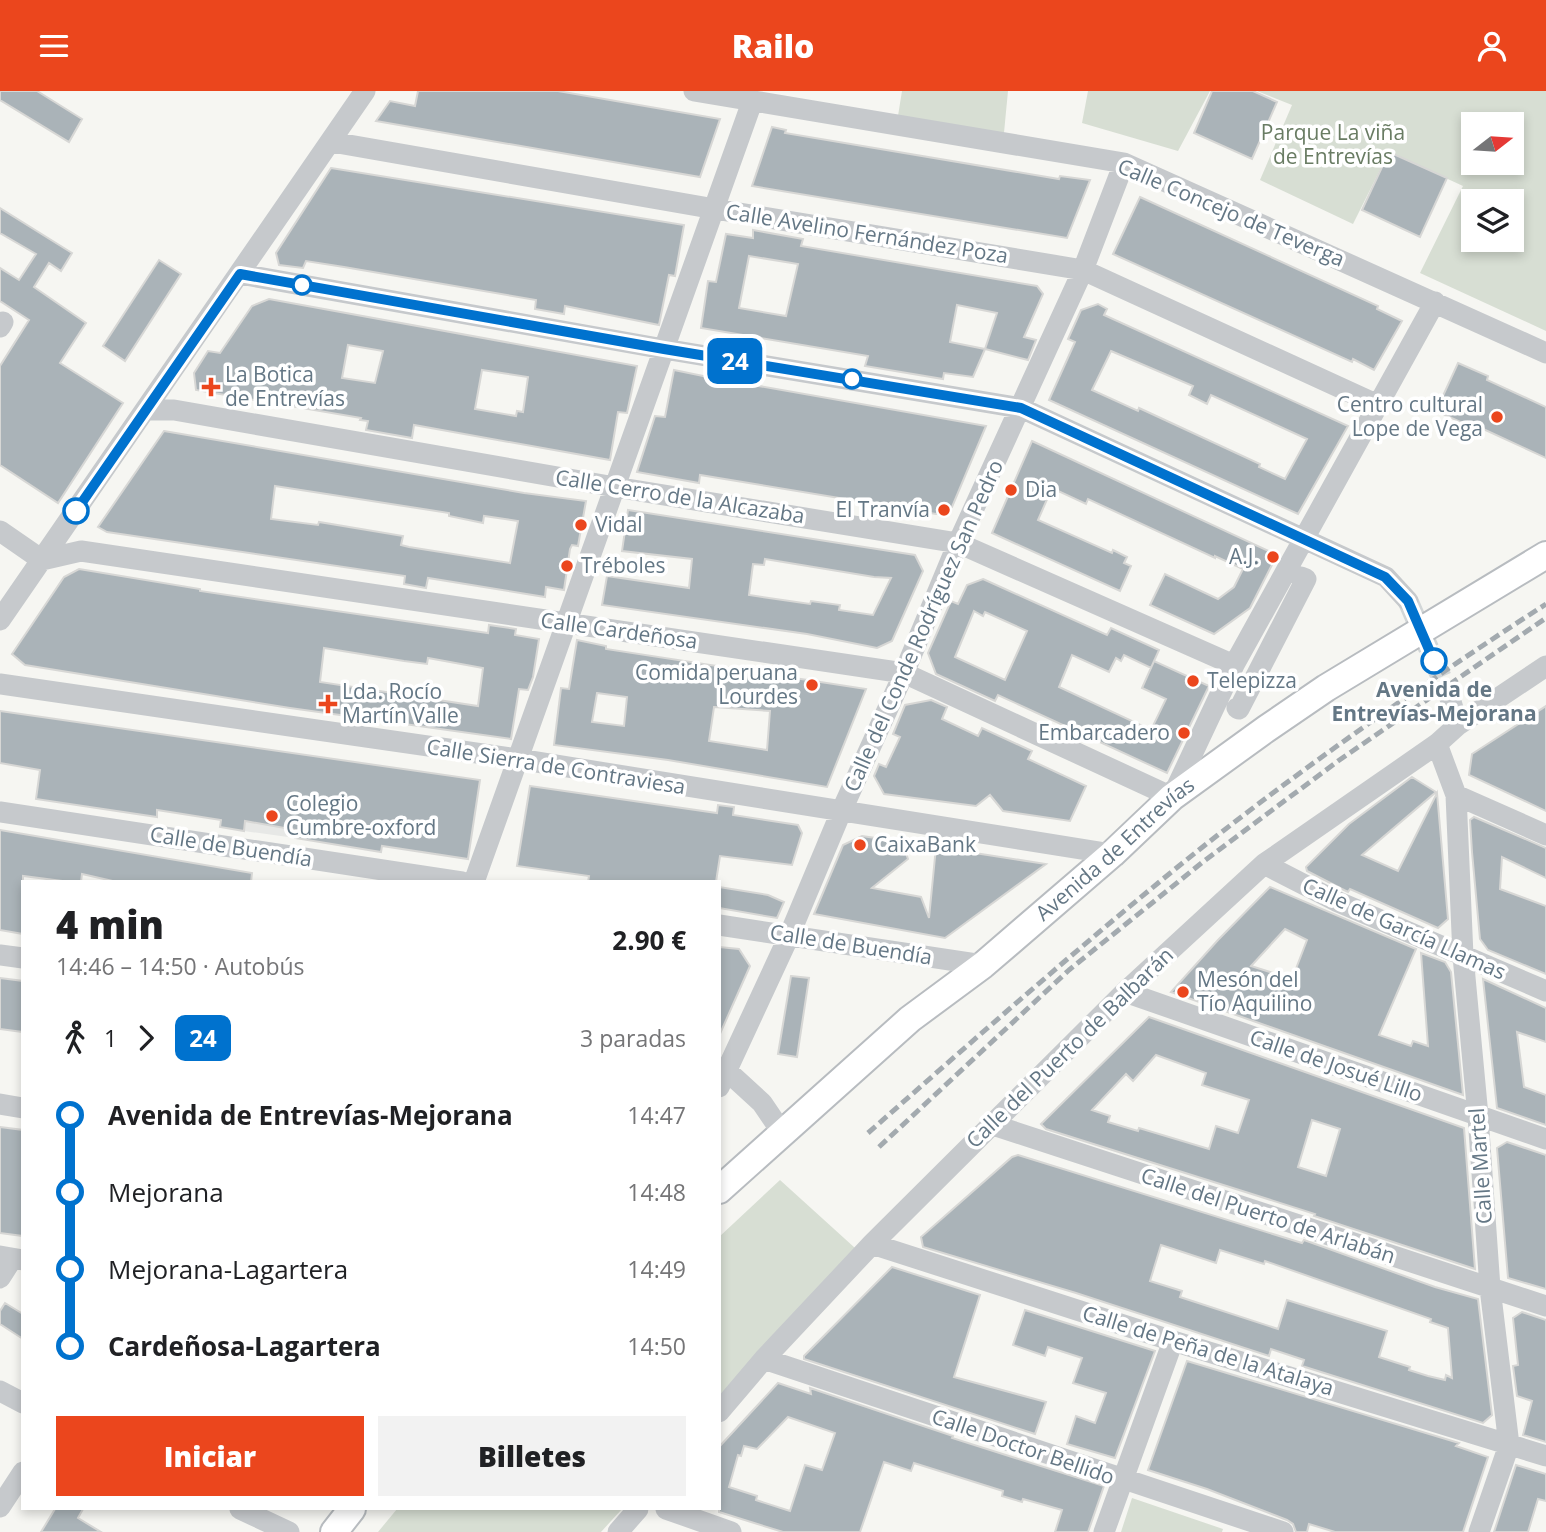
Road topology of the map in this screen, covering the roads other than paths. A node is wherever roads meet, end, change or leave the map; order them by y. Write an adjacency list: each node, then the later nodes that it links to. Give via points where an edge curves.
1 (365, 91): 4 (street)
2 (694, 91): 3 (street, Calle Concejo de Teverga)
3 (752, 102): 5 (street, Calle Concejo de Teverga); 6 (street)
4 (332, 142): 6 (street, Calle Avelino Fernández Poza); 8 (street)
5 (1124, 163): 7 (street, Calle del Conde Rodríguez San Pedro); 9 (street, Calle Concejo de Teverga)
6 (715, 209): 7 (street, Calle Avelino Fernández Poza); 10 (street)
7 (1083, 270): 12 (street, Calle Avelino Fernández Poza); 13 (street, Calle del Conde Rodríguez San Pedro)
8 (240, 274): 10 (street); 14 (street)
9 (1435, 302): 11 (street, Calle Concejo de Teverga); 12 (street)
10 (664, 349): 13 (street); 15 (street)
11 (1546, 353)
12 (1378, 405): 17 (street)
13 (1021, 408): 17 (street); 18 (street, Calle del Conde Rodríguez San Pedro)
14 (146, 410): 15 (street, Calle Cerro de la Alcazaba, via 174,410); 20 (street)
15 (615, 487): 18 (street, Calle Cerro de la Alcazaba); 24 (street)
16 (0, 531): 20 (street)
17 (1305, 539): 22 (street, via 1385,577); 25 (street)
18 (958, 543): 25 (street, Calle Cerro de la Alcazaba); 27 (street, Calle del Conde Rodríguez San Pedro)
19 (1546, 555): 35 (main road, Avenida de Entrevías, via 1326,688)
20 (42, 560): 23 (street); 24 (street, Calle Cardeñosa, via 81,551)
21 (1301, 577): 30 (street, via 1306,579)
22 (1408, 601)
23 (0, 620)
24 (566, 624): 27 (street, Calle Cardeñosa); 33 (street)
25 (1234, 665): 35 (street)
26 (1546, 666): 31 (street, Calle del Puerto de Balbarán)
27 (904, 673): 35 (street, Calle Cardeñosa); 37 (street, Calle del Conde Rodríguez San Pedro)
28 (0, 684): 33 (street, Calle Sierra de Contraviesa)
29 (1449, 695): 31 (street)
30 (1237, 708)
31 (1458, 725): 32 (street, Calle del Puerto de Balbarán)
32 (1437, 744): 34 (street, Calle Martel); 40 (street, Calle del Puerto de Balbarán)
33 (518, 759): 37 (street, Calle Sierra de Contraviesa); 42 (street)
34 (1456, 795): 38 (street); 46 (street, Calle Martel)
35 (1172, 797): 39 (main road, Avenida de Entrevías)
36 (0, 812): 41 (street, Calle de Buendía)
37 (841, 812): 39 (street, Calle Sierra de Contraviesa); 44 (street, Calle del Conde Rodríguez San Pedro)
38 (1546, 835)
39 (1112, 854): 48 (main road, Avenida de Entrevías)
40 (1264, 864): 46 (street, Calle de García Llamas); 49 (street, Calle del Puerto de Balbarán)
41 (449, 880)
42 (475, 880)
43 (721, 925): 44 (street, Calle de Buendía)
44 (789, 936): 48 (street, Calle de Buendía); 51 (street, Calle del Conde Rodríguez San Pedro)
45 (0, 955): 47 (street)
46 (1463, 956): 50 (street, Calle de García Llamas); 54 (street, Calle Martel)
47 (21, 958)
48 (983, 965): 56 (main road, Avenida de Entrevías, via 911,1019)
49 (1125, 992): 54 (street, Calle de Josué Lillo); 55 (street, Calle del Puerto de Balbarán)
50 (1546, 992)
51 (722, 1075): 56 (street, via 762,1103)
52 (0, 1104): 53 (street)
53 (21, 1108)
54 (1478, 1116): 57 (street, Calle de Josué Lillo); 62 (street, Calle Martel)
55 (990, 1124): 59 (street, Calle del Puerto de Balbarán); 62 (street, Calle del Puerto de Arlabán)
56 (783, 1133): 58 (main road, Avenida de Entrevías)
57 (1546, 1139)
58 (721, 1188)
59 (872, 1244): 64 (street, Calle de Peña de la Atalaya); 65 (street, Calle del Puerto de Balbarán)
60 (12, 1259): 61 (street)
61 (0, 1278)
62 (1490, 1288): 63 (street, Calle del Puerto de Arlabán); 69 (street, Calle Martel)
63 (1546, 1306)
64 (1173, 1342): 69 (street, Calle de Peña de la Atalaya); 72 (street)
65 (764, 1359): 68 (street, Calle del Puerto de Balbarán); 72 (street, Calle Doctor Bellido)
66 (0, 1391): 67 (street)
67 (21, 1402)
68 (721, 1410)
69 (1509, 1445): 70 (street, Calle de Peña de la Atalaya); 84 (street, Calle Martel)
70 (1546, 1457)
71 (21, 1475): 73 (street)
72 (1122, 1481): 82 (street); 83 (street, Calle Doctor Bellido)
73 (0, 1507)
74 (242, 1510): 78 (street)
75 (351, 1510): 79 (main road)
76 (637, 1510): 80 (street)
77 (669, 1510): 81 (street)
78 (289, 1532)
79 (334, 1532)
80 (618, 1532)
81 (731, 1532)
82 (1104, 1532)
83 (1283, 1532)
84 (1479, 1532)

